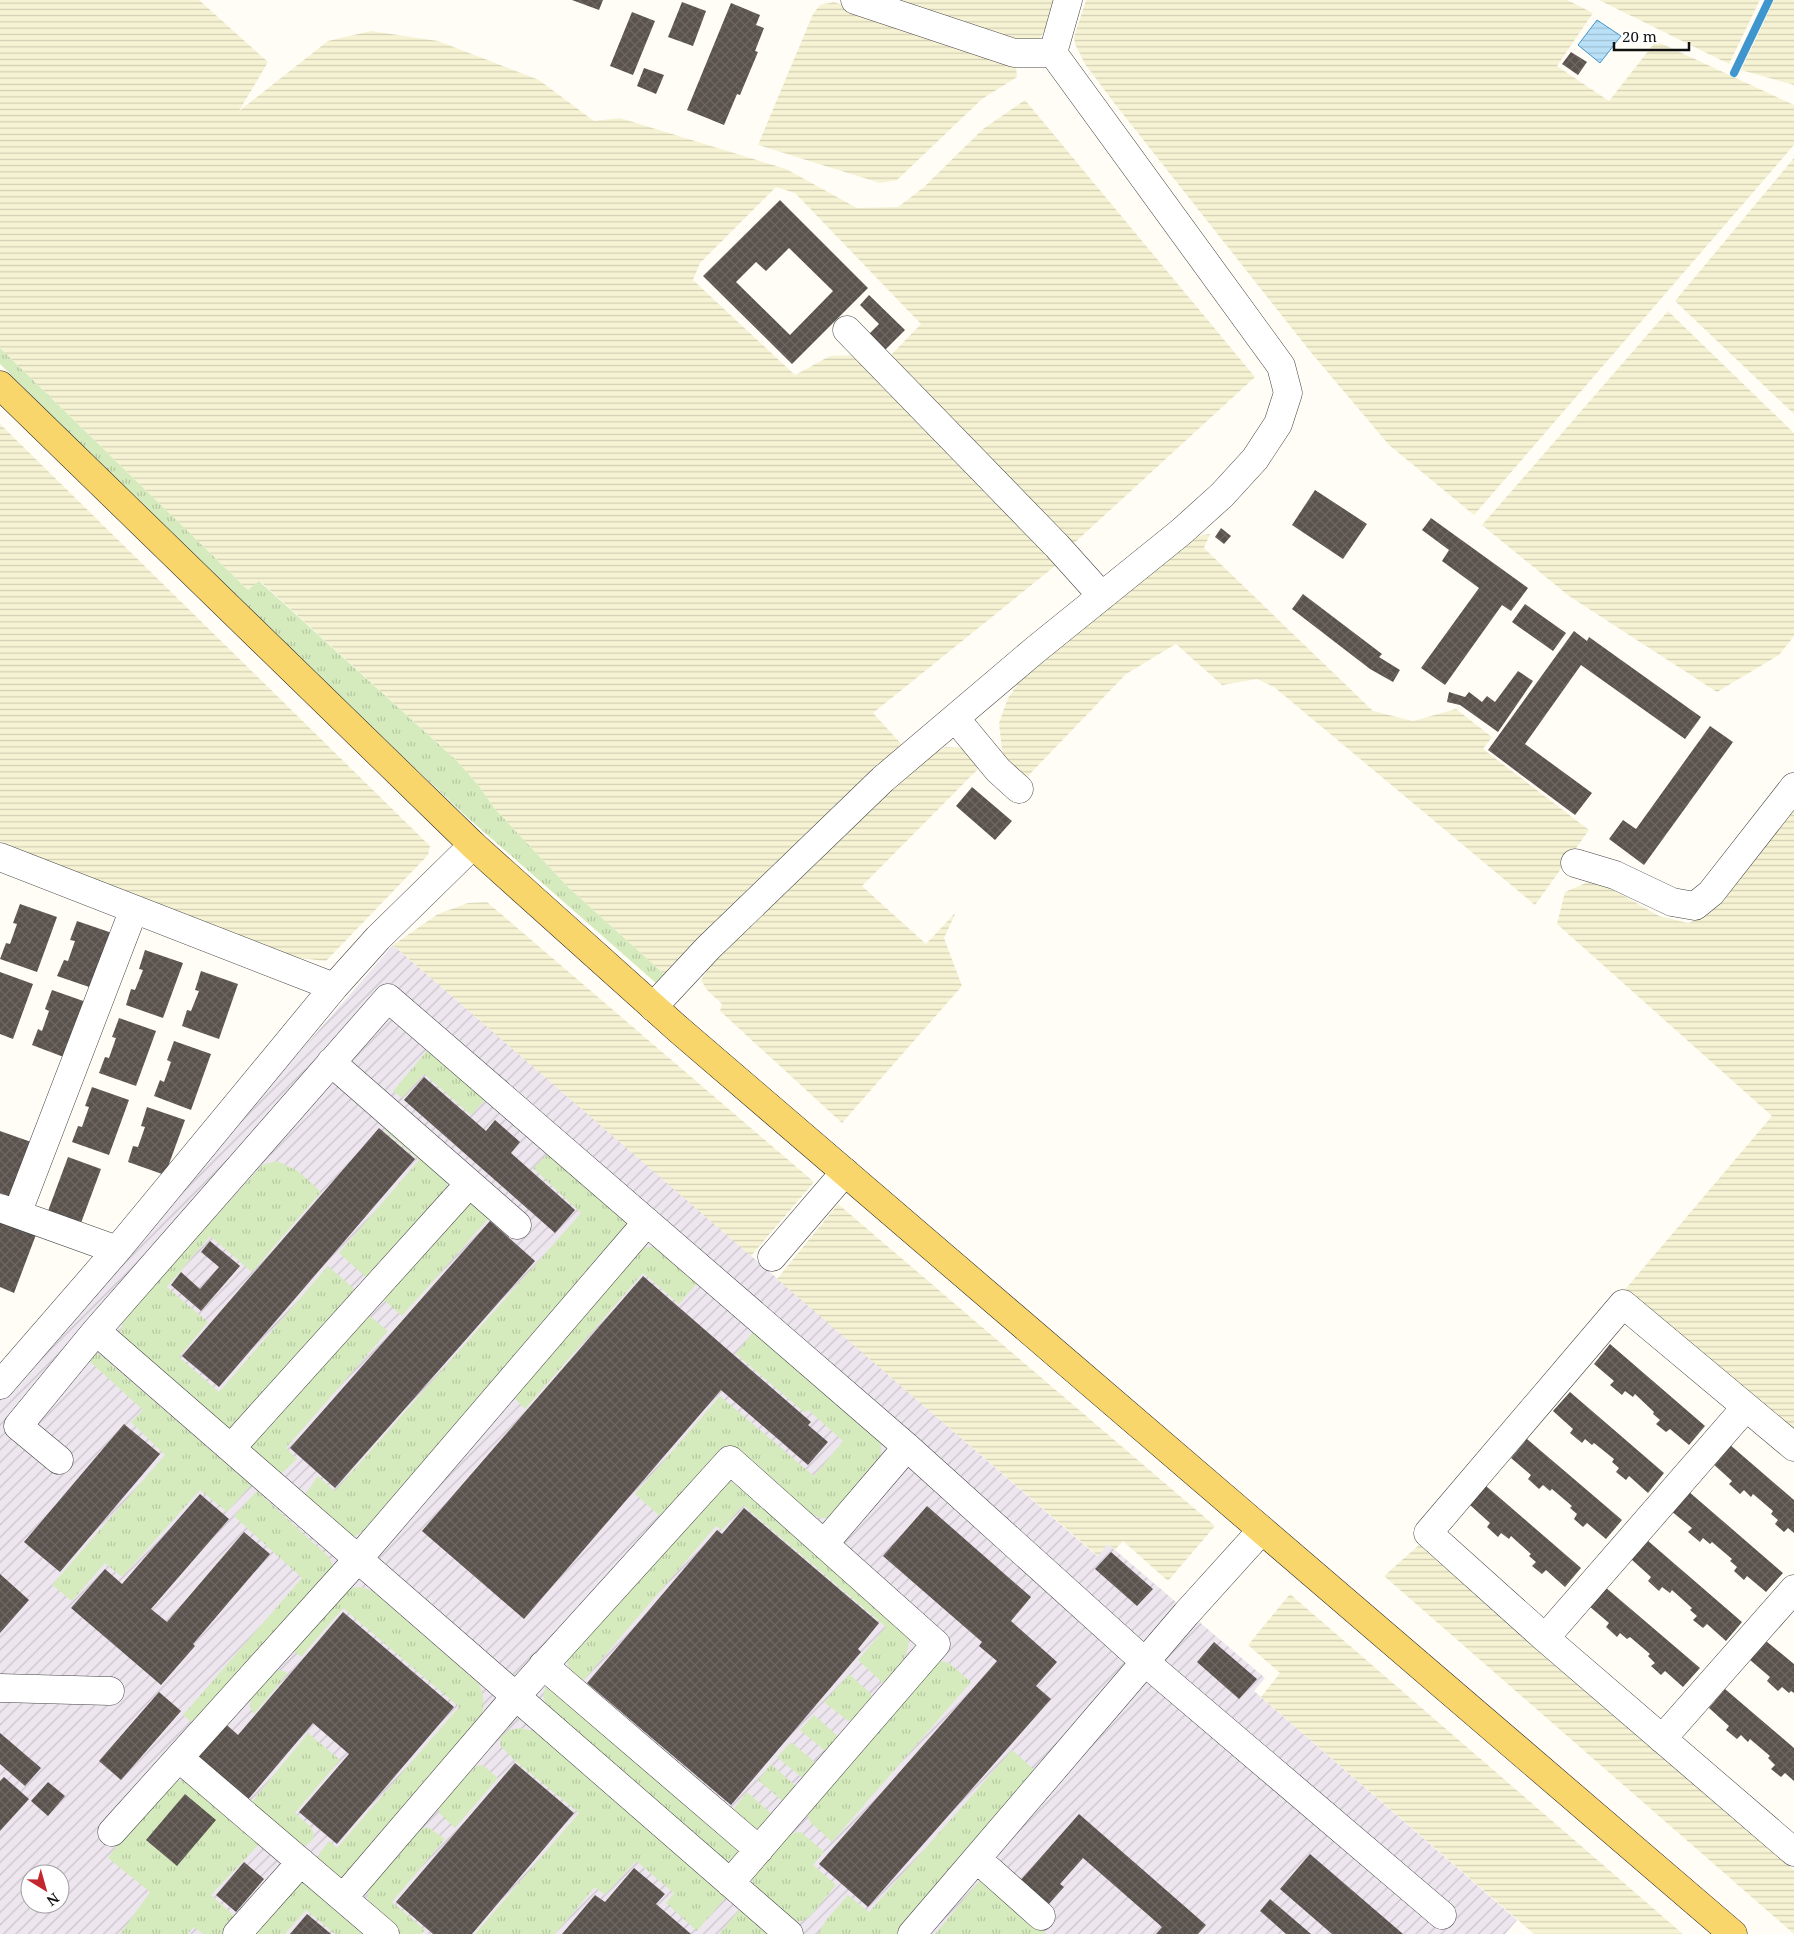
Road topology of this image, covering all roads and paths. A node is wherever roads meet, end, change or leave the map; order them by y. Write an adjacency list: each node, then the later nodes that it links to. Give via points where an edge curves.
1 (855, 0): 3 (street, via 1014,53)
2 (1068, 0): 3 (street)
3 (1053, 54): 6 (street, via 1264,342 1280,366 1288,394 1278,424 1255,459 1222,495)
4 (847, 330): 6 (street)
5 (0, 385): 10 (main road)
6 (1102, 596): 7 (street)
7 (955, 718): 9 (street, via 998,770); 15 (street, via 883,779 708,948)
8 (1794, 787): 12 (street, via 1711,893 1695,906 1672,902 1615,875)
9 (1019, 789)
10 (473, 845): 14 (street); 15 (main road)
11 (2, 863): 13 (street)
12 (1575, 863)
13 (134, 909): 14 (street); 19 (street)
14 (334, 986): 22 (street)
15 (653, 1007): 17 (main road)
16 (331, 1062): 18 (street); 20 (street, via 388,998); 24 (street)
17 (845, 1172): 23 (street); 31 (main road)
18 (469, 1184): 21 (street); 29 (street)
19 (8, 1211): 22 (street)
20 (647, 1222): 27 (street); 33 (street)
21 (517, 1225)
22 (117, 1250): 25 (street)
23 (772, 1257)
24 (96, 1331): 29 (street); 30 (street, via 18,1426)
25 (4, 1374)
26 (1746, 1407): 28 (street); 35 (street); 35 (street, via 1623,1304 1428,1533)
27 (907, 1447): 32 (street); 36 (street)
28 (1794, 1447)
29 (231, 1448): 33 (street)
30 (59, 1460)
31 (1262, 1530): 36 (street); 56 (main road)
32 (824, 1544): 37 (street, via 730,1460); 45 (street, via 936,1644)
33 (358, 1558): 40 (street); 42 (street)
34 (1794, 1589): 41 (street)
35 (1545, 1638): 41 (street)
36 (1145, 1662): 46 (street); 50 (street)
37 (544, 1665): 40 (street); 45 (street)
38 (0, 1688): 39 (street)
39 (110, 1691)
40 (516, 1696): 48 (street); 49 (street)
41 (1662, 1739): 44 (street)
42 (179, 1758): 43 (street); 47 (street)
43 (112, 1832)
44 (1790, 1841)
45 (759, 1850): 48 (street)
46 (977, 1859): 51 (street); 55 (street)
47 (301, 1862): 49 (street); 52 (street)
48 (730, 1883): 54 (street)
49 (343, 1898): 53 (street)
50 (1442, 1915)
51 (1041, 1916)
52 (237, 1934)
53 (385, 1934)
54 (790, 1934)
55 (912, 1934)
56 (1733, 1934)

